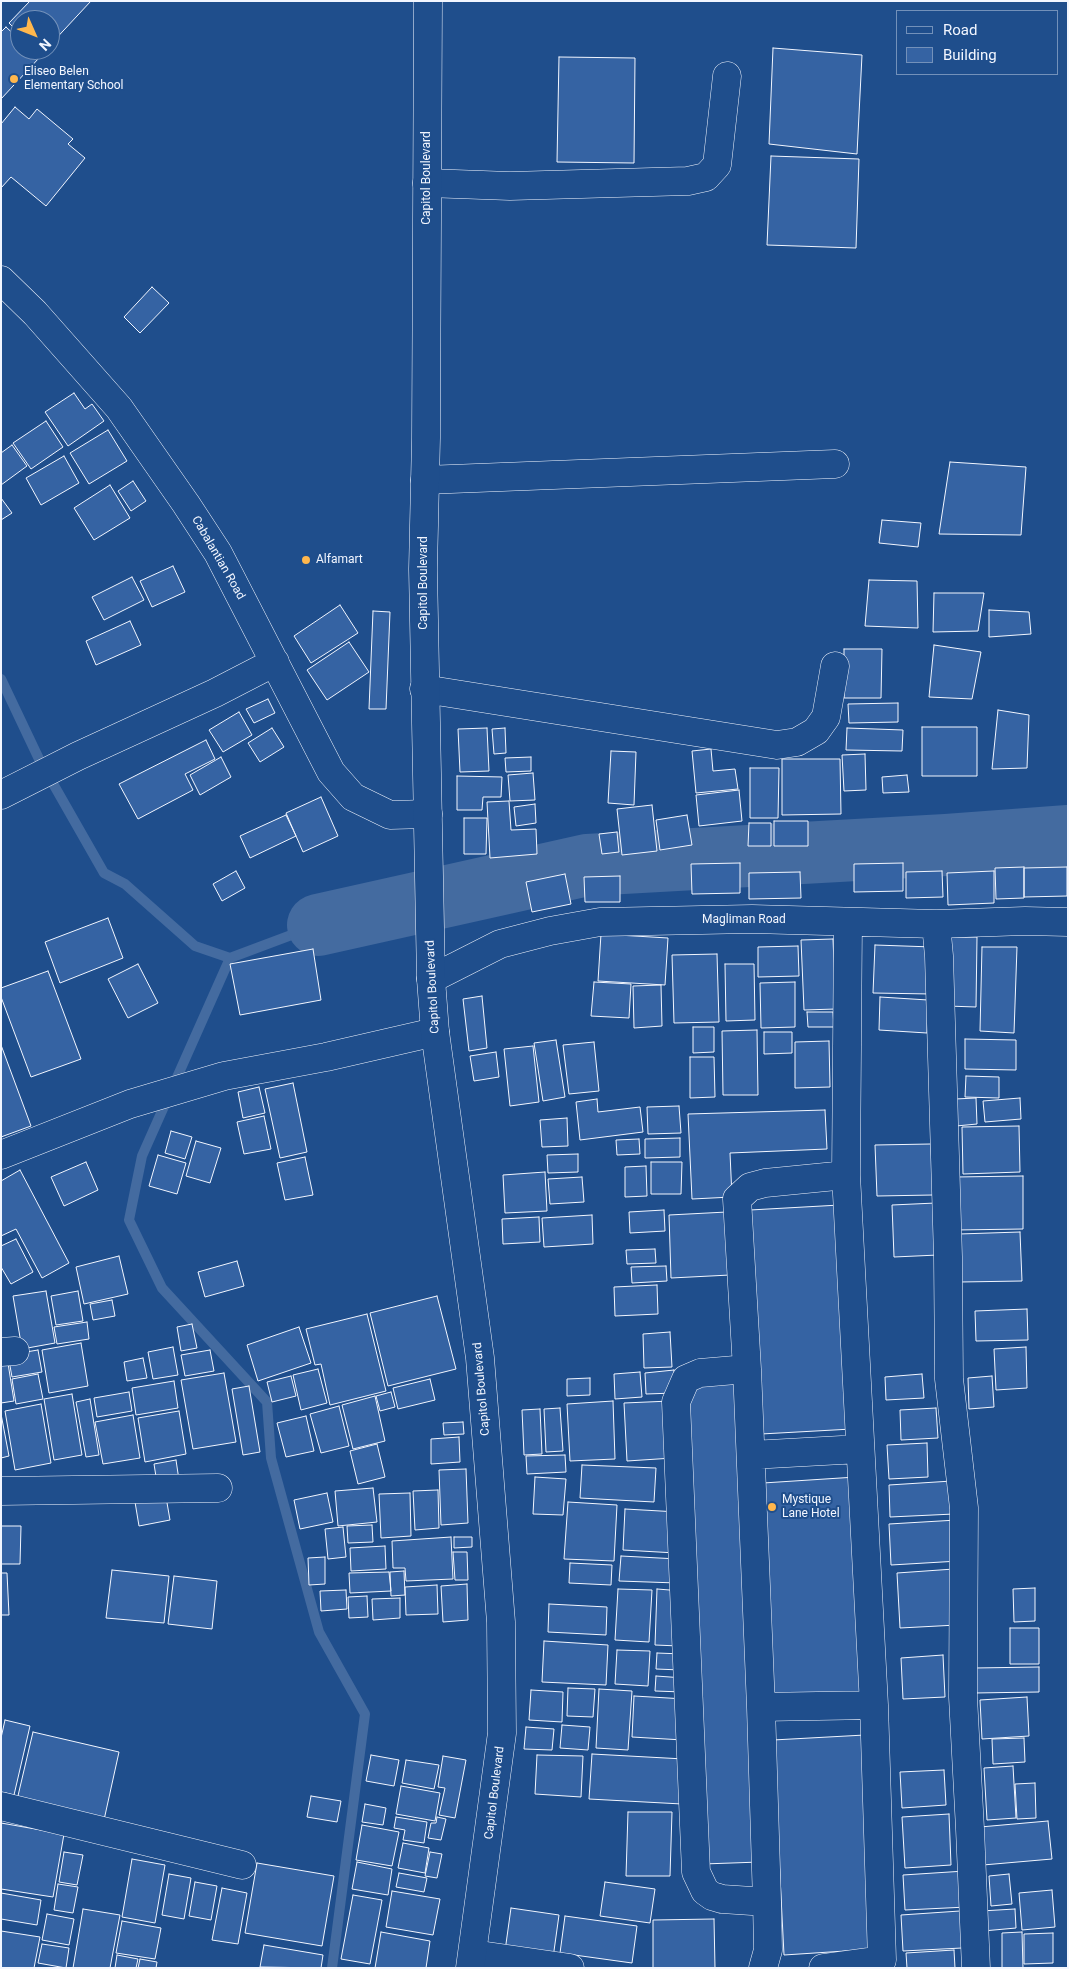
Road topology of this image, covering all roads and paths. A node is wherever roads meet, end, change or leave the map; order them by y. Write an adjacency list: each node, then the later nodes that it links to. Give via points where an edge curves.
1 (428, 1): 3 (street, Capitol Boulevard)
2 (727, 76): 3 (street, via 717,165 706,177 688,181 510,186)
3 (427, 183): 6 (street, Capitol Boulevard)
4 (1, 280): 7 (street, Cabalantian Road, via 35,313 119,408 218,553)
5 (835, 464): 6 (street)
6 (425, 480): 9 (street, Capitol Boulevard, via 422,569)
7 (275, 662): 10 (street); 11 (street, Cabalantian Road, via 331,772 353,796 390,815)
8 (835, 666): 9 (street, via 826,717 816,731 797,742 777,745)
9 (424, 690): 11 (street, Capitol Boulevard)
10 (1, 795)
11 (428, 814): 15 (street, Capitol Boulevard)
12 (848, 922): 14 (street, Magliman Road); 15 (street, Magliman Road, via 752,919 600,922 500,944); 18 (street)
13 (1068, 922): 14 (street, Magliman Road)
14 (936, 924): 33 (street, via 940,956 949,1379 964,1508 962,1697)
15 (431, 979): 16 (street, Capitol Boulevard)
16 (435, 1032): 17 (street, via 224,1076 130,1104); 29 (street, Capitol Boulevard, via 480,1358 501,1622 502,1733)
17 (1, 1155)
18 (846, 1175): 19 (street, via 765,1183 750,1187 737,1199); 20 (street)
19 (747, 1369): 21 (street); 28 (street, via 700,1373 686,1379 676,1402 696,1872 712,1896)
20 (860, 1449): 21 (street); 24 (street)
21 (751, 1455): 25 (street)
22 (218, 1488): 23 (street)
23 (1, 1491)
24 (874, 1704): 25 (street); 32 (street, via 882,1960)
25 (761, 1707): 28 (street)
26 (1, 1806): 27 (street)
27 (242, 1865)
28 (767, 1902): 31 (street, via 768,1950)
29 (472, 1961): 30 (street)
30 (570, 1968)
31 (763, 1968)
32 (823, 1968)
33 (976, 1968)

